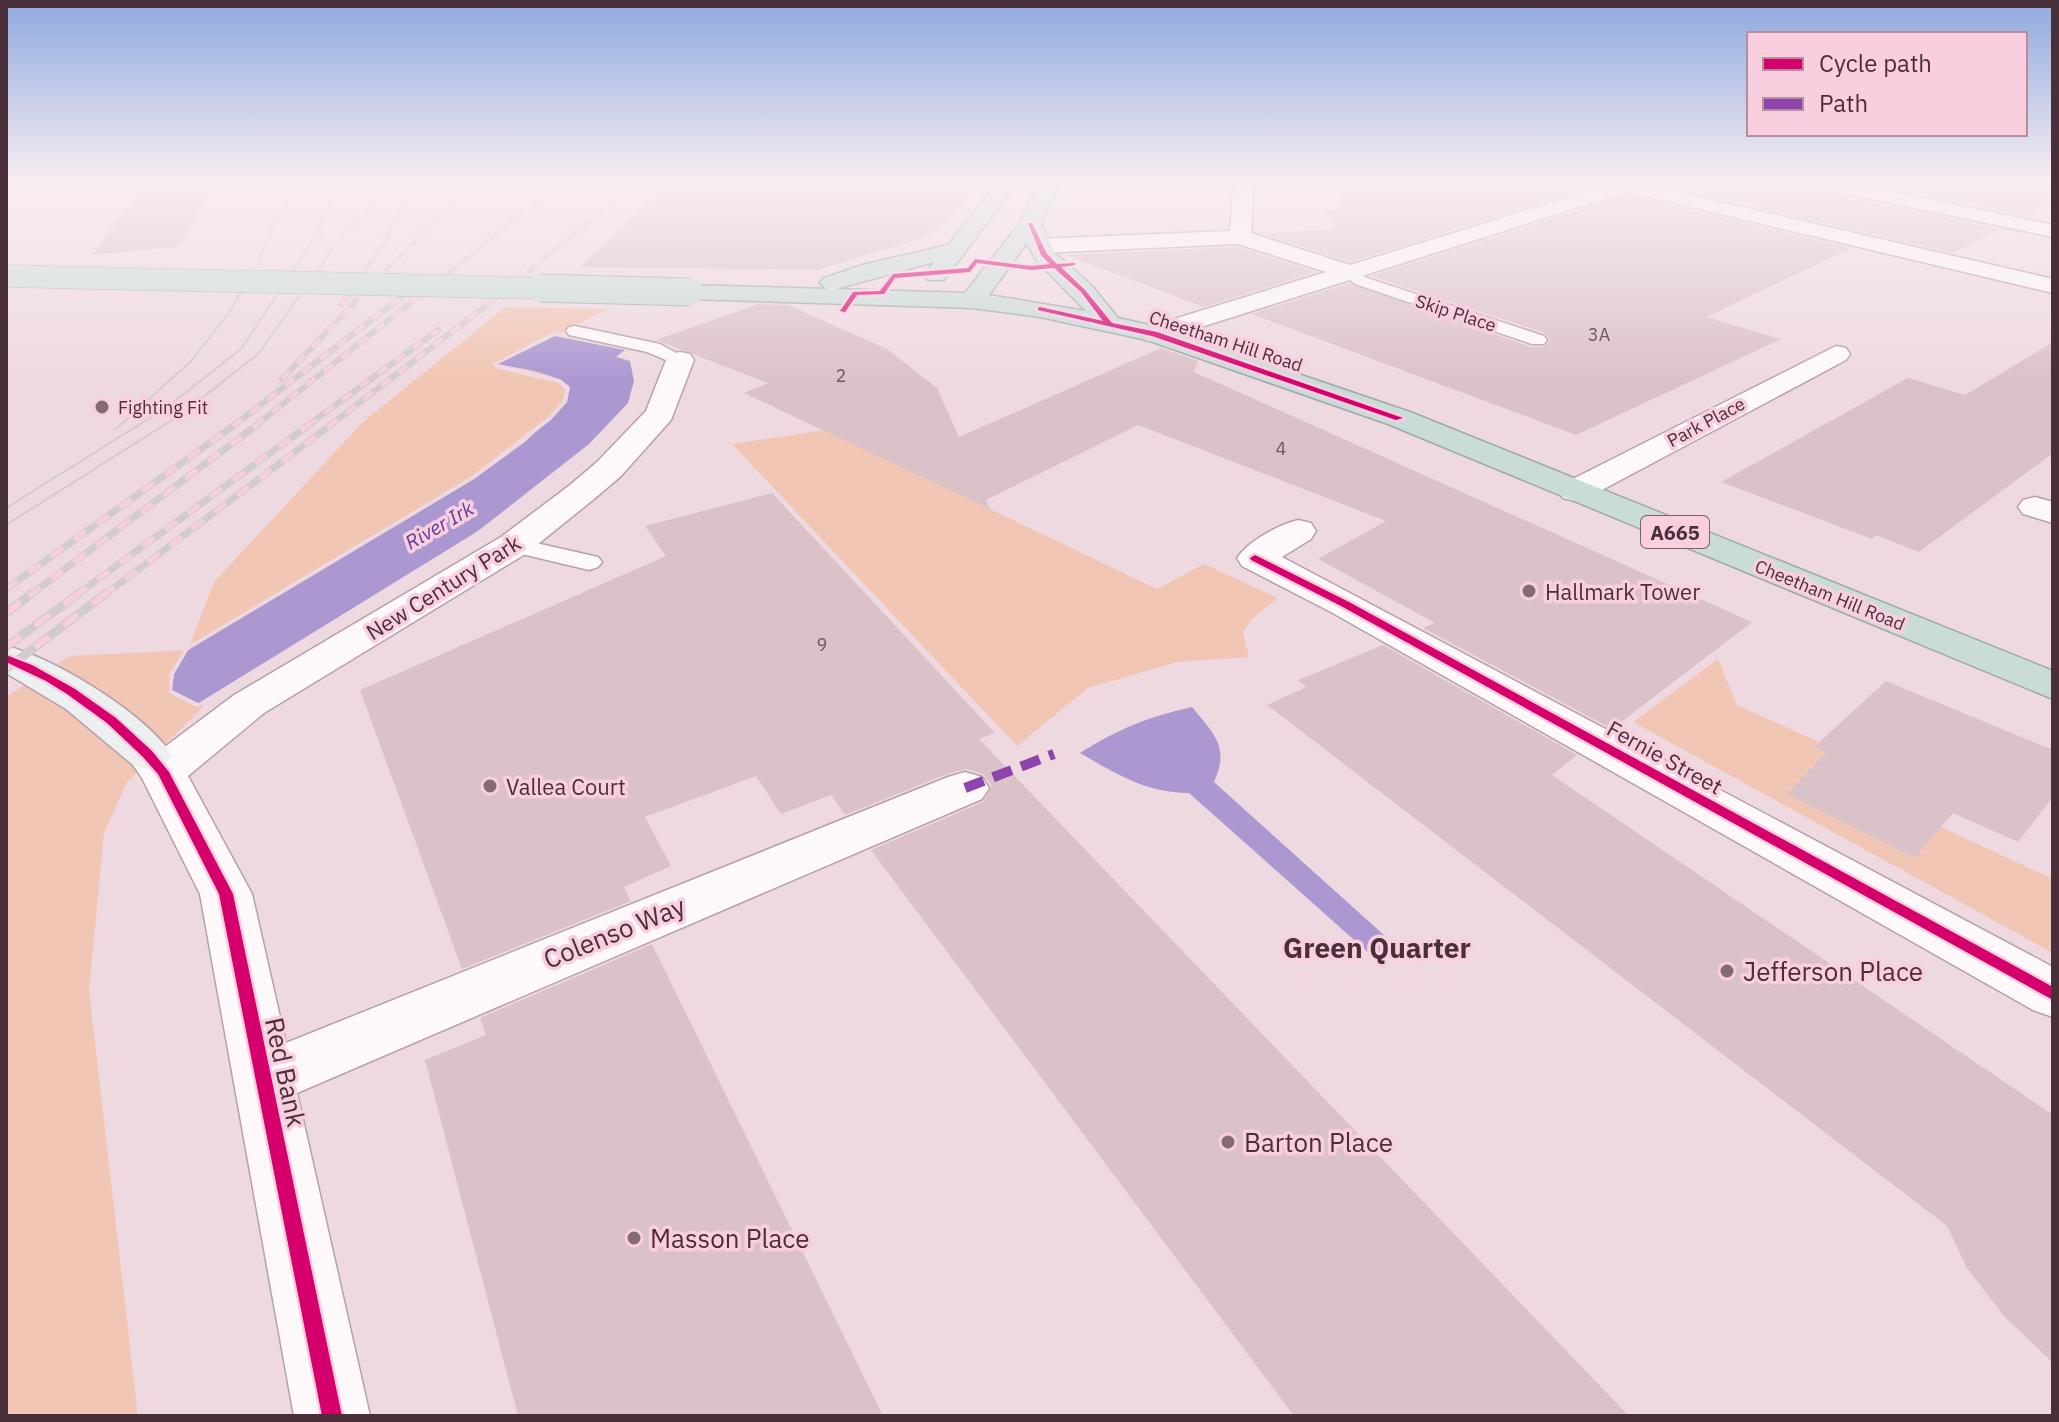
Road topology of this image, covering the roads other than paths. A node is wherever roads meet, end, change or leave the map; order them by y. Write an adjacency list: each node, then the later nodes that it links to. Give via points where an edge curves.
1 (953, 248): 7 (highway)
2 (1021, 248): 13 (highway)
3 (1046, 248): 14 (highway)
4 (1275, 248): 8 (street, Skip Place)
5 (1425, 248): 8 (street)
6 (1898, 248): 10 (street)
7 (951, 251): 11 (highway, via 870,270); 12 (highway)
8 (1349, 272): 16 (street); 17 (lane, Skip Place, via 1361,281)
9 (6, 276): 11 (highway, Cheetham Hill Road / A665, bridge)
10 (2053, 286)
11 (804, 294): 12 (highway, Cheetham Hill Road / A665)
12 (921, 298): 13 (highway, Cheetham Hill Road / A665)
13 (972, 301): 14 (highway, Cheetham Hill Road / A665)
14 (1109, 324): 16 (highway, Cheetham Hill Road / A665)
15 (575, 331): 19 (lane, via 653,348)
16 (1154, 334): 20 (highway, Cheetham Hill Road / A665, via 1399,418)
17 (1538, 340)
18 (1836, 354): 20 (street, Park Place)
19 (680, 360): 22 (street, New Century Park, via 660,414 609,469)
20 (1575, 491): 25 (highway, Cheetham Hill Road / A665)
21 (1298, 531): 28 (street, Fernie Street, via 1255,558)
22 (514, 545): 23 (lane); 26 (street, New Century Park)
23 (589, 562)
24 (6, 658): 26 (street, via 30,666 94,707)
25 (2053, 686)
26 (156, 763): 29 (street, Red Bank, via 226,894)
27 (965, 788): 29 (street, Colenso Way)
28 (2053, 994)
29 (265, 1079): 30 (street, Red Bank)
30 (332, 1416)

